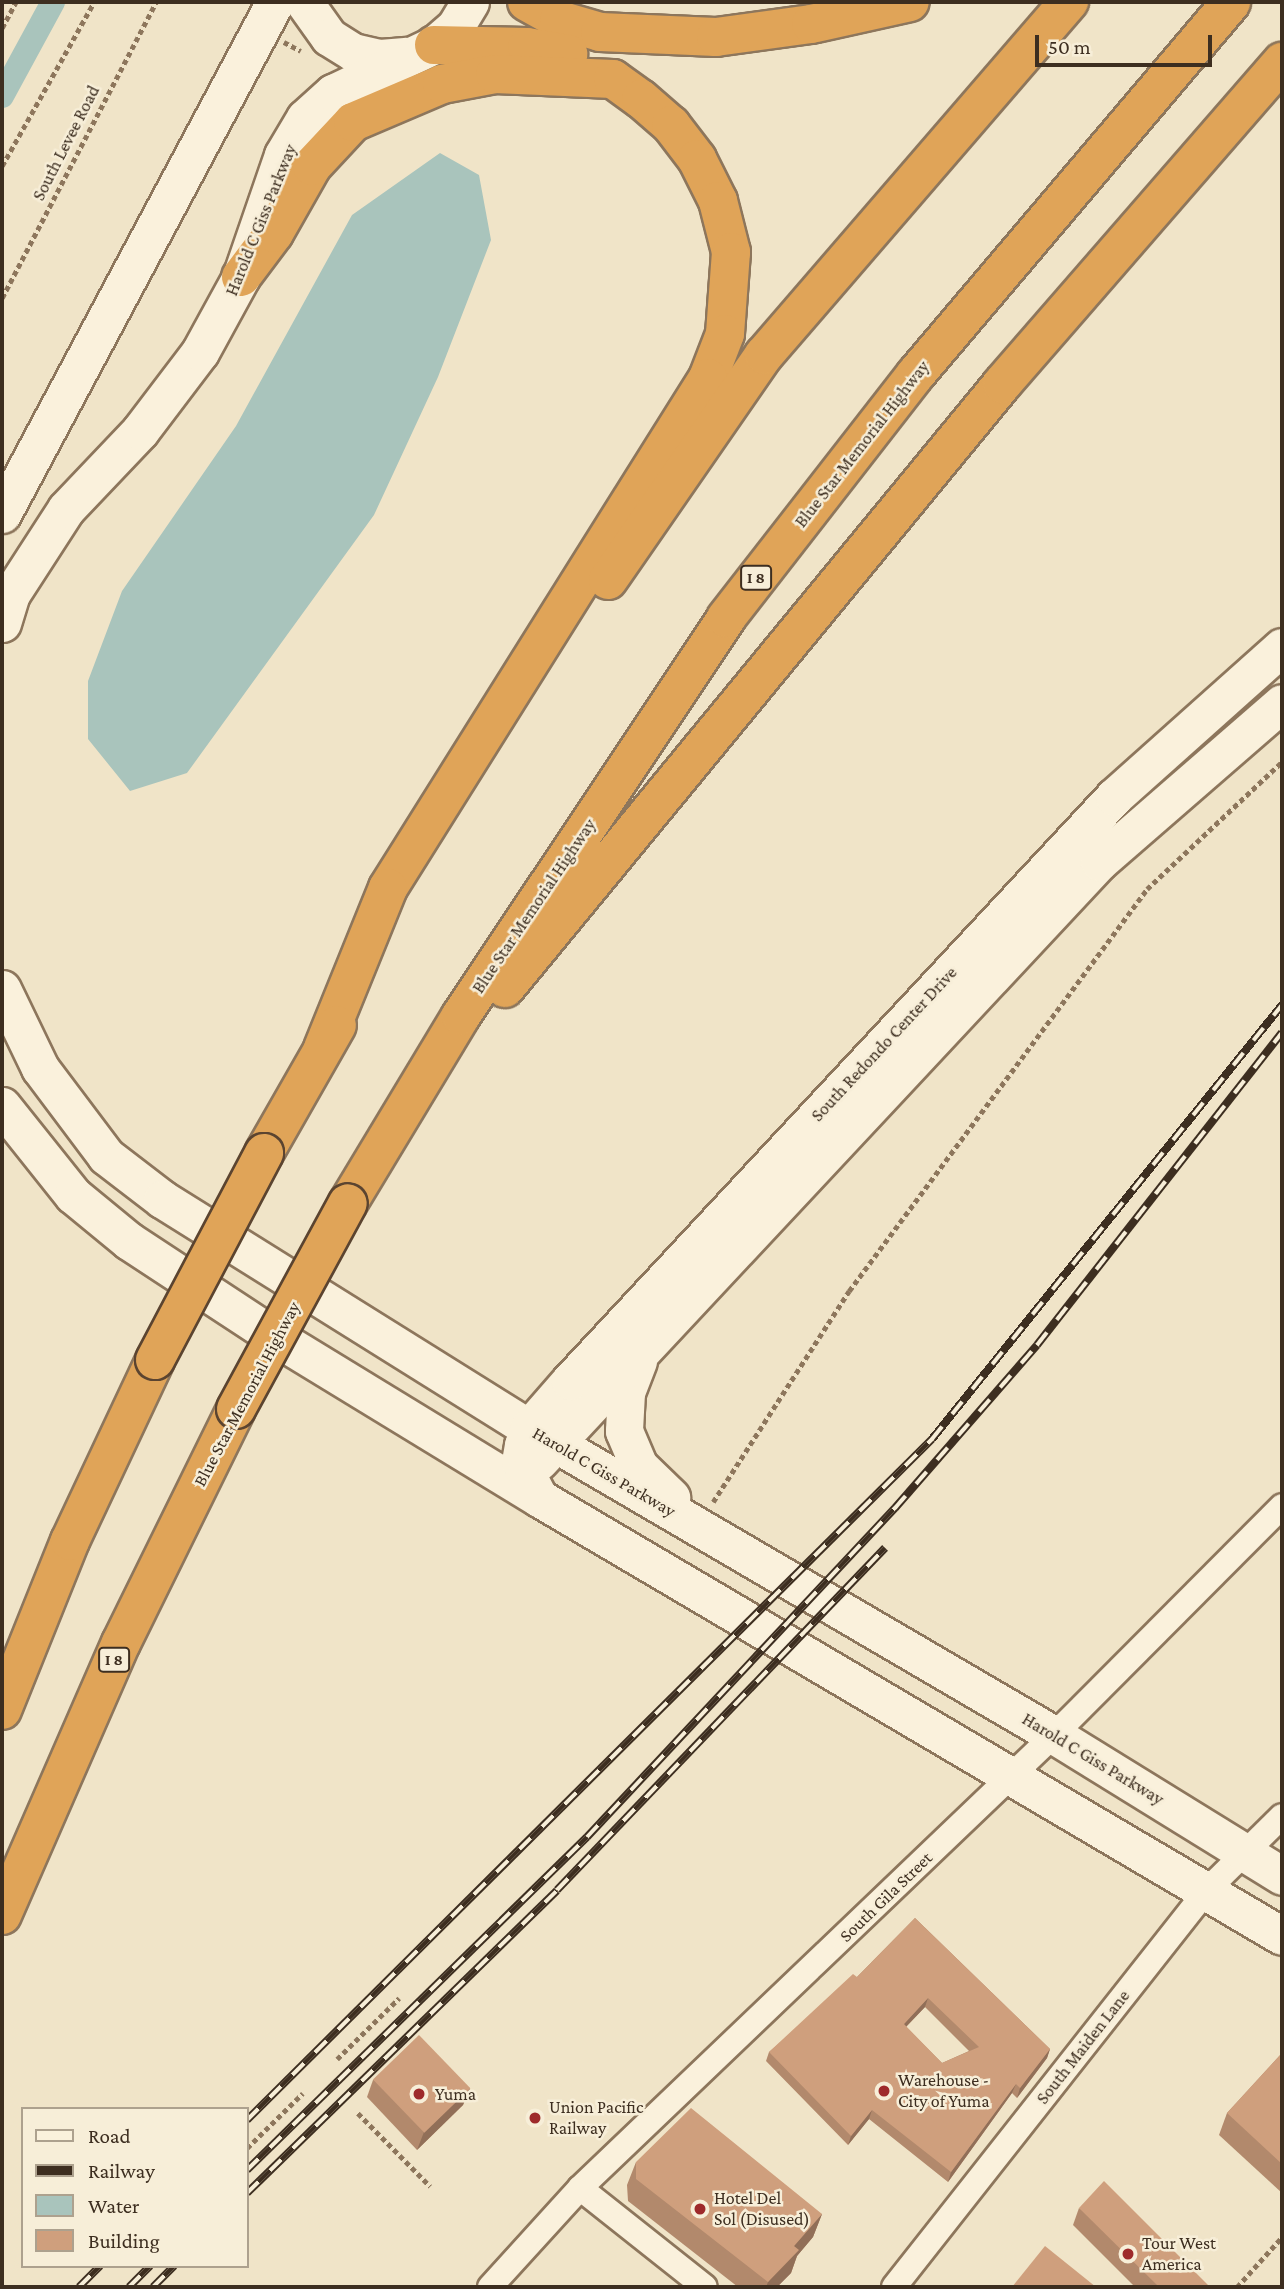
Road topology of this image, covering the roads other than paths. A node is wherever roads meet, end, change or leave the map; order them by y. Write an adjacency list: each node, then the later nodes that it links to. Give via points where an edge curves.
1 (304, 2): 11 (main road, via 328,37 353,51 380,58)
2 (470, 2): 11 (main road, Harold C Giss Parkway, via 455,27)
3 (527, 2): 10 (highway, via 577,26)
4 (595, 2): 10 (highway)
5 (910, 2): 10 (highway, via 764,33 716,37)
6 (1069, 2): 21 (highway, via 764,355 551,662)
7 (1231, 2): 14 (highway, Blue Star Memorial Highway / I 8)
8 (1243, 2): 14 (highway)
9 (275, 19): 16 (main road)
10 (661, 34)
11 (421, 50): 13 (highway, via 527,47 561,53); 15 (main road, Harold C Giss Parkway, via 333,93 305,118 283,155)
12 (1282, 62): 23 (highway, via 1002,384)
13 (613, 79): 15 (highway, via 495,74 442,84 354,122 312,166 274,233); 21 (highway, via 671,125 698,159 718,201 731,252 724,334 708,378 388,888)
14 (1156, 89): 23 (highway, Blue Star Memorial Highway / I 8, via 916,374 726,618)
15 (241, 277): 17 (main road, Harold C Giss Parkway, via 200,352 148,421 66,509 11,593)
16 (2, 514)
17 (2, 623)
18 (1282, 647): 25 (main road, South Redondo Center Drive, via 1114,797)
19 (1282, 703): 24 (main road, South Redondo Center Drive, via 1099,862)
20 (2, 989): 26 (main road, Harold C Giss Parkway, via 40,1068 106,1156 162,1199)
21 (323, 1048): 31 (highway, bridge, via 155,1360 70,1541)
22 (2, 1106): 28 (main road, via 73,1195 129,1241 473,1458)
23 (395, 1122): 38 (highway, Blue Star Memorial Highway / I 8, bridge, via 236,1409 117,1653)
24 (641, 1353): 27 (main road, South Redondo Center Drive); 30 (main road, via 626,1392 623,1424 630,1449 639,1466)
25 (570, 1381): 26 (main road, via 532,1394); 27 (main road, South Redondo Center Drive)
26 (468, 1390): 27 (main road, Harold C Giss Parkway)
27 (543, 1437): 28 (main road, South Redondo Center Drive, via 545,1457); 30 (main road, Harold C Giss Parkway)
28 (531, 1483): 33 (main road)
29 (1282, 1506): 32 (street, South Gila Street)
30 (710, 1520): 32 (main road, Harold C Giss Parkway)
31 (2, 1710)
32 (1054, 1735): 33 (street, South Gila Street); 35 (main road, Harold C Giss Parkway)
33 (1012, 1776): 37 (main road); 40 (street, South Gila Street)
34 (1282, 1816): 35 (street, South Maiden Lane)
35 (1247, 1852): 36 (main road, Harold C Giss Parkway); 37 (street, South Maiden Lane)
36 (1282, 1876)
37 (1207, 1890): 39 (main road); 43 (street, South Maiden Lane)
38 (2, 1915)
39 (1282, 1936)
40 (580, 2188): 41 (street, South Gila Street); 42 (street)
41 (490, 2287)
42 (705, 2287)
43 (894, 2287)

